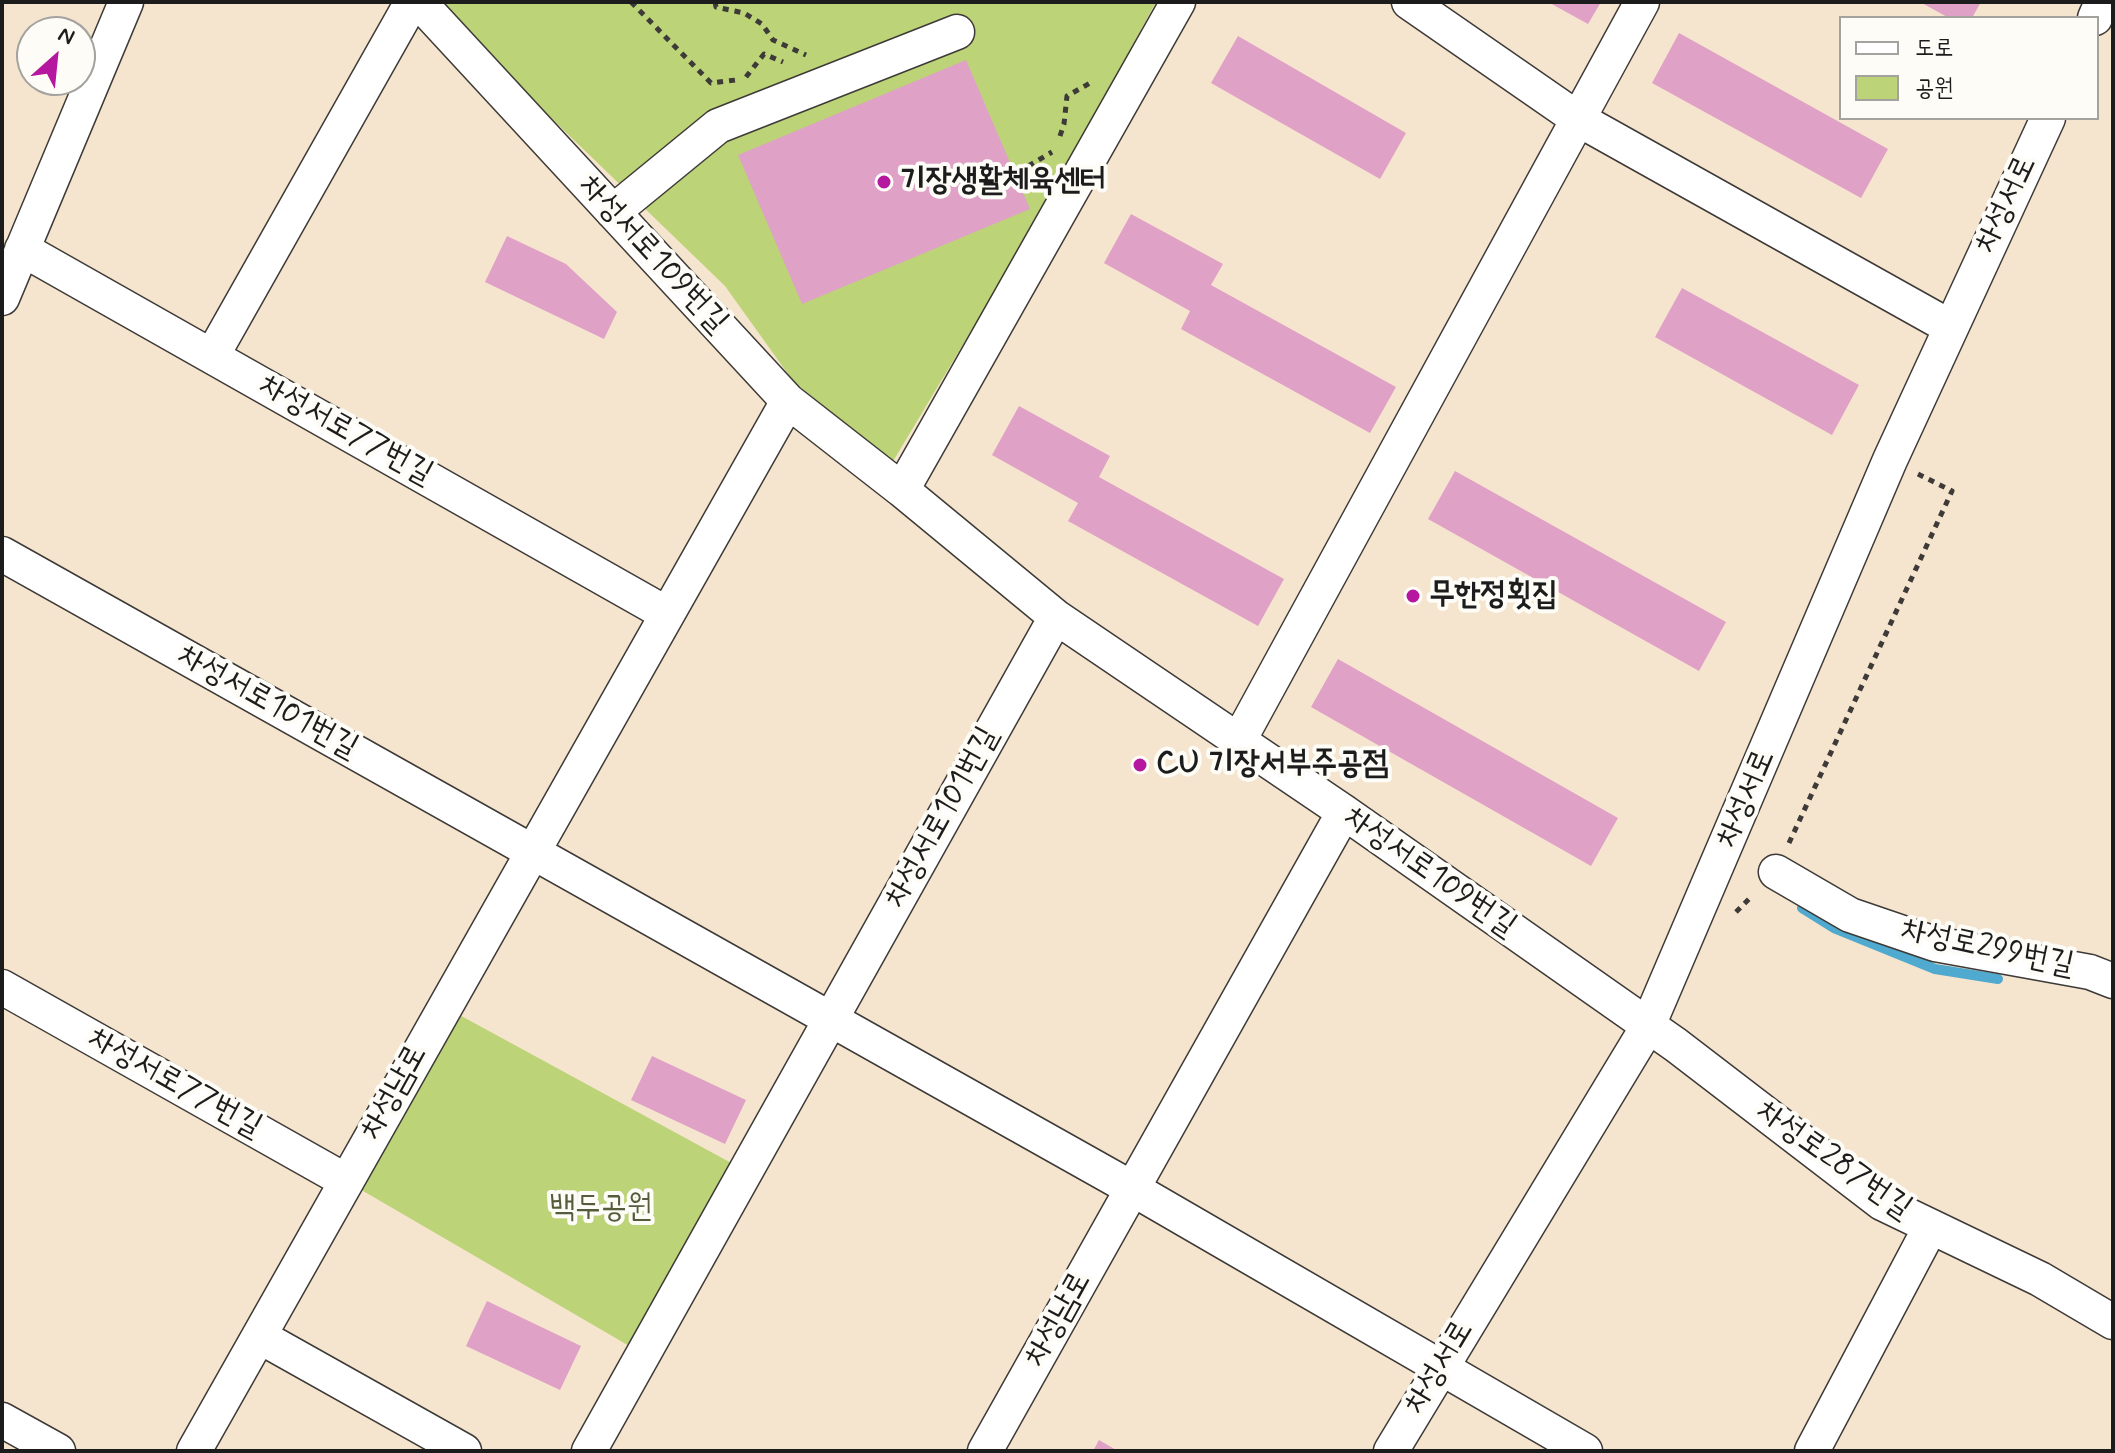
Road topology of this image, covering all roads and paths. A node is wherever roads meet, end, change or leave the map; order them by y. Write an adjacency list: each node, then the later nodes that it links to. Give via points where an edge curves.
1 (126, 2): 14 (street)
2 (412, 2): 17 (street)
3 (419, 2): 13 (street, 차성서로109번길)
4 (631, 2): 10 (path, via 711,83 744,79 764,54)
5 (715, 2): 10 (path, via 716,7 744,13 762,24 773,40)
6 (1178, 2): 20 (street)
7 (1409, 2): 11 (street)
8 (1642, 2): 11 (street)
9 (957, 32): 10 (street)
10 (838, 79): 13 (street, via 718,126)
11 (1578, 119): 16 (street); 24 (street)
12 (2047, 120): 16 (street, 차성서로)
13 (613, 212): 18 (street, 차성서로109번길)
14 (22, 249): 15 (street); 17 (street, 차성서로77번길)
15 (2, 298)
16 (1950, 327): 19 (street, 차성서로)
17 (212, 356): 22 (street, 차성서로77번길)
18 (788, 401): 20 (street, 차성서로109번길); 22 (street)
19 (1890, 460): 27 (path, via 1952,491); 31 (street, 차성서로)
20 (902, 490): 23 (street, 차성서로109번길)
21 (2, 554): 26 (street, 차성서로101번길)
22 (667, 614): 26 (street)
23 (1056, 617): 24 (street, 차성서로109번길); 30 (street, 차성서로101번길)
24 (1238, 742): 25 (street, 차성서로109번길)
25 (1344, 812): 31 (street, 차성서로109번길); 33 (street)
26 (533, 852): 30 (street, 차성서로101번길); 32 (street, 차성남로)
27 (1776, 872): 28 (street, 차성로299번길, via 1850,915 1935,944 2090,972)
28 (2113, 981)
29 (2, 987): 32 (street, 차성서로77번길)
30 (831, 1019): 33 (street, 차성서로101번길); 42 (street)
31 (1647, 1028): 34 (street, 차성로287번길, via 1882,1203); 37 (street, 차성서로)
32 (346, 1181): 36 (street, 차성남로)
33 (1133, 1189): 37 (street, 차성서로101번길); 43 (street, 차성남로)
34 (1930, 1228): 35 (street, 차성로287번길, via 2040,1279); 46 (street)
35 (2113, 1322)
36 (259, 1336): 40 (street, 차성남로); 41 (street)
37 (1438, 1368): 44 (street, 차성서로); 45 (street, 차성서로101번길)
38 (2, 1420): 39 (street)
39 (58, 1451)
40 (194, 1451)
41 (464, 1451)
42 (589, 1451)
43 (985, 1451)
44 (1391, 1451)
45 (1585, 1451)
46 (1812, 1451)

